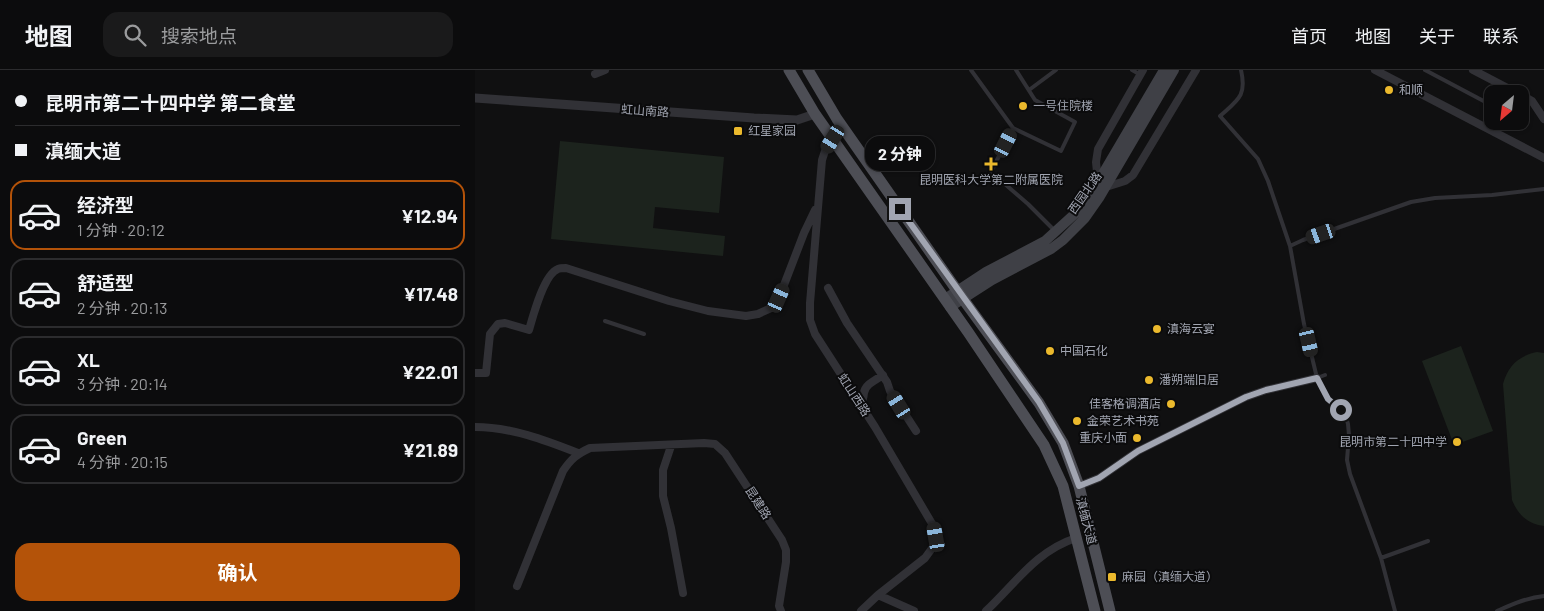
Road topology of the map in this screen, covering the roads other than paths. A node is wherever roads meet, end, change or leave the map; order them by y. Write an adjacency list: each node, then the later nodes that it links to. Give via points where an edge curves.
1 (605, 70): 16 (street)
2 (789, 70): 22 (main road, 滇缅大道)
3 (808, 70): 34 (main road, 滇缅大道, via 837,119)
4 (971, 70): 24 (lane)
5 (1016, 70): 18 (lane)
6 (1056, 70): 18 (lane)
7 (1132, 70): 15 (lane)
8 (1164, 70): 26 (main road, 西园北路)
9 (1174, 70): 26 (main road, 西园北路)
10 (1196, 70): 28 (street, via 1133,175 1125,181)
11 (1241, 70): 32 (lane, via 1244,81 1242,94 1220,116 1257,159)
12 (1375, 70): 27 (street)
13 (1425, 70): 21 (lane)
14 (1473, 70): 17 (street)
15 (1142, 72): 28 (street, via 1098,149 1096,162)
16 (595, 74)
17 (1502, 85)
18 (1029, 90): 24 (lane, via 1035,100 1075,122 1061,151)
19 (475, 98): 22 (street, 虹山南路, via 754,118 797,120)
20 (1529, 99): 23 (street)
21 (1484, 101)
22 (815, 114): 25 (main road, 滇缅大道)
23 (1544, 119)
24 (1013, 128): 31 (lane, via 991,172)
25 (833, 139): 30 (street, 虹山西路, via 822,160); 35 (main road, 滇缅大道)
26 (1120, 154): 28 (main road, 西园北路)
27 (1544, 158)
28 (1102, 185): 31 (main road, 西园北路); 34 (main road, 西园北路, via 1085,218 1057,244)
29 (1544, 189): 32 (lane, via 1411,202)
30 (817, 206): 38 (street, via 779,298 765,311 746,316 708,311 566,268 557,269 550,275 529,330 498,324 490,334 486,373); 41 (street, 虹山西路, via 810,320 815,334)
31 (1056, 232): 34 (main road, 西园北路, via 986,272)
32 (1290, 246): 40 (lane, via 1304,324)
33 (828, 288): 39 (street, via 847,323)
34 (960, 295): 35 (main road, 西园北路); 46 (main road, 滇缅大道, via 1039,402 1063,443)
35 (948, 303): 47 (main road, 滇缅大道, via 1044,445 1063,486)
36 (605, 321): 37 (lane)
37 (644, 334)
38 (475, 374)
39 (883, 375): 41 (street, via 867,386); 43 (street)
40 (1321, 376): 46 (street, via 1246,397 1146,447 1099,478); 49 (lane, via 1328,399 1346,417 1349,474)
41 (860, 405): 52 (street, 虹山西路, via 934,527 936,537 925,558)
42 (475, 427): 45 (street, via 515,432)
43 (915, 432)
44 (671, 446): 45 (street, 昆建路, via 590,448); 51 (street, via 663,470 663,496); 54 (street, 昆建路, via 715,444 725,452 786,550)
45 (578, 453): 50 (street, via 563,471)
46 (1079, 486): 59 (main road, 滇缅大道)
47 (1076, 538): 57 (street, via 1048,551 1018,576); 58 (main road, 滇缅大道)
48 (1428, 541): 49 (lane)
49 (1381, 558): 60 (lane)
50 (517, 586)
51 (683, 593)
52 (878, 595): 55 (street, 虹山西路); 56 (street)
53 (1544, 596): 61 (lane, via 1521,600)
54 (781, 611)
55 (861, 611)
56 (914, 611)
57 (987, 611)
58 (1095, 611)
59 (1110, 611)
60 (1395, 611)
61 (1497, 611)

